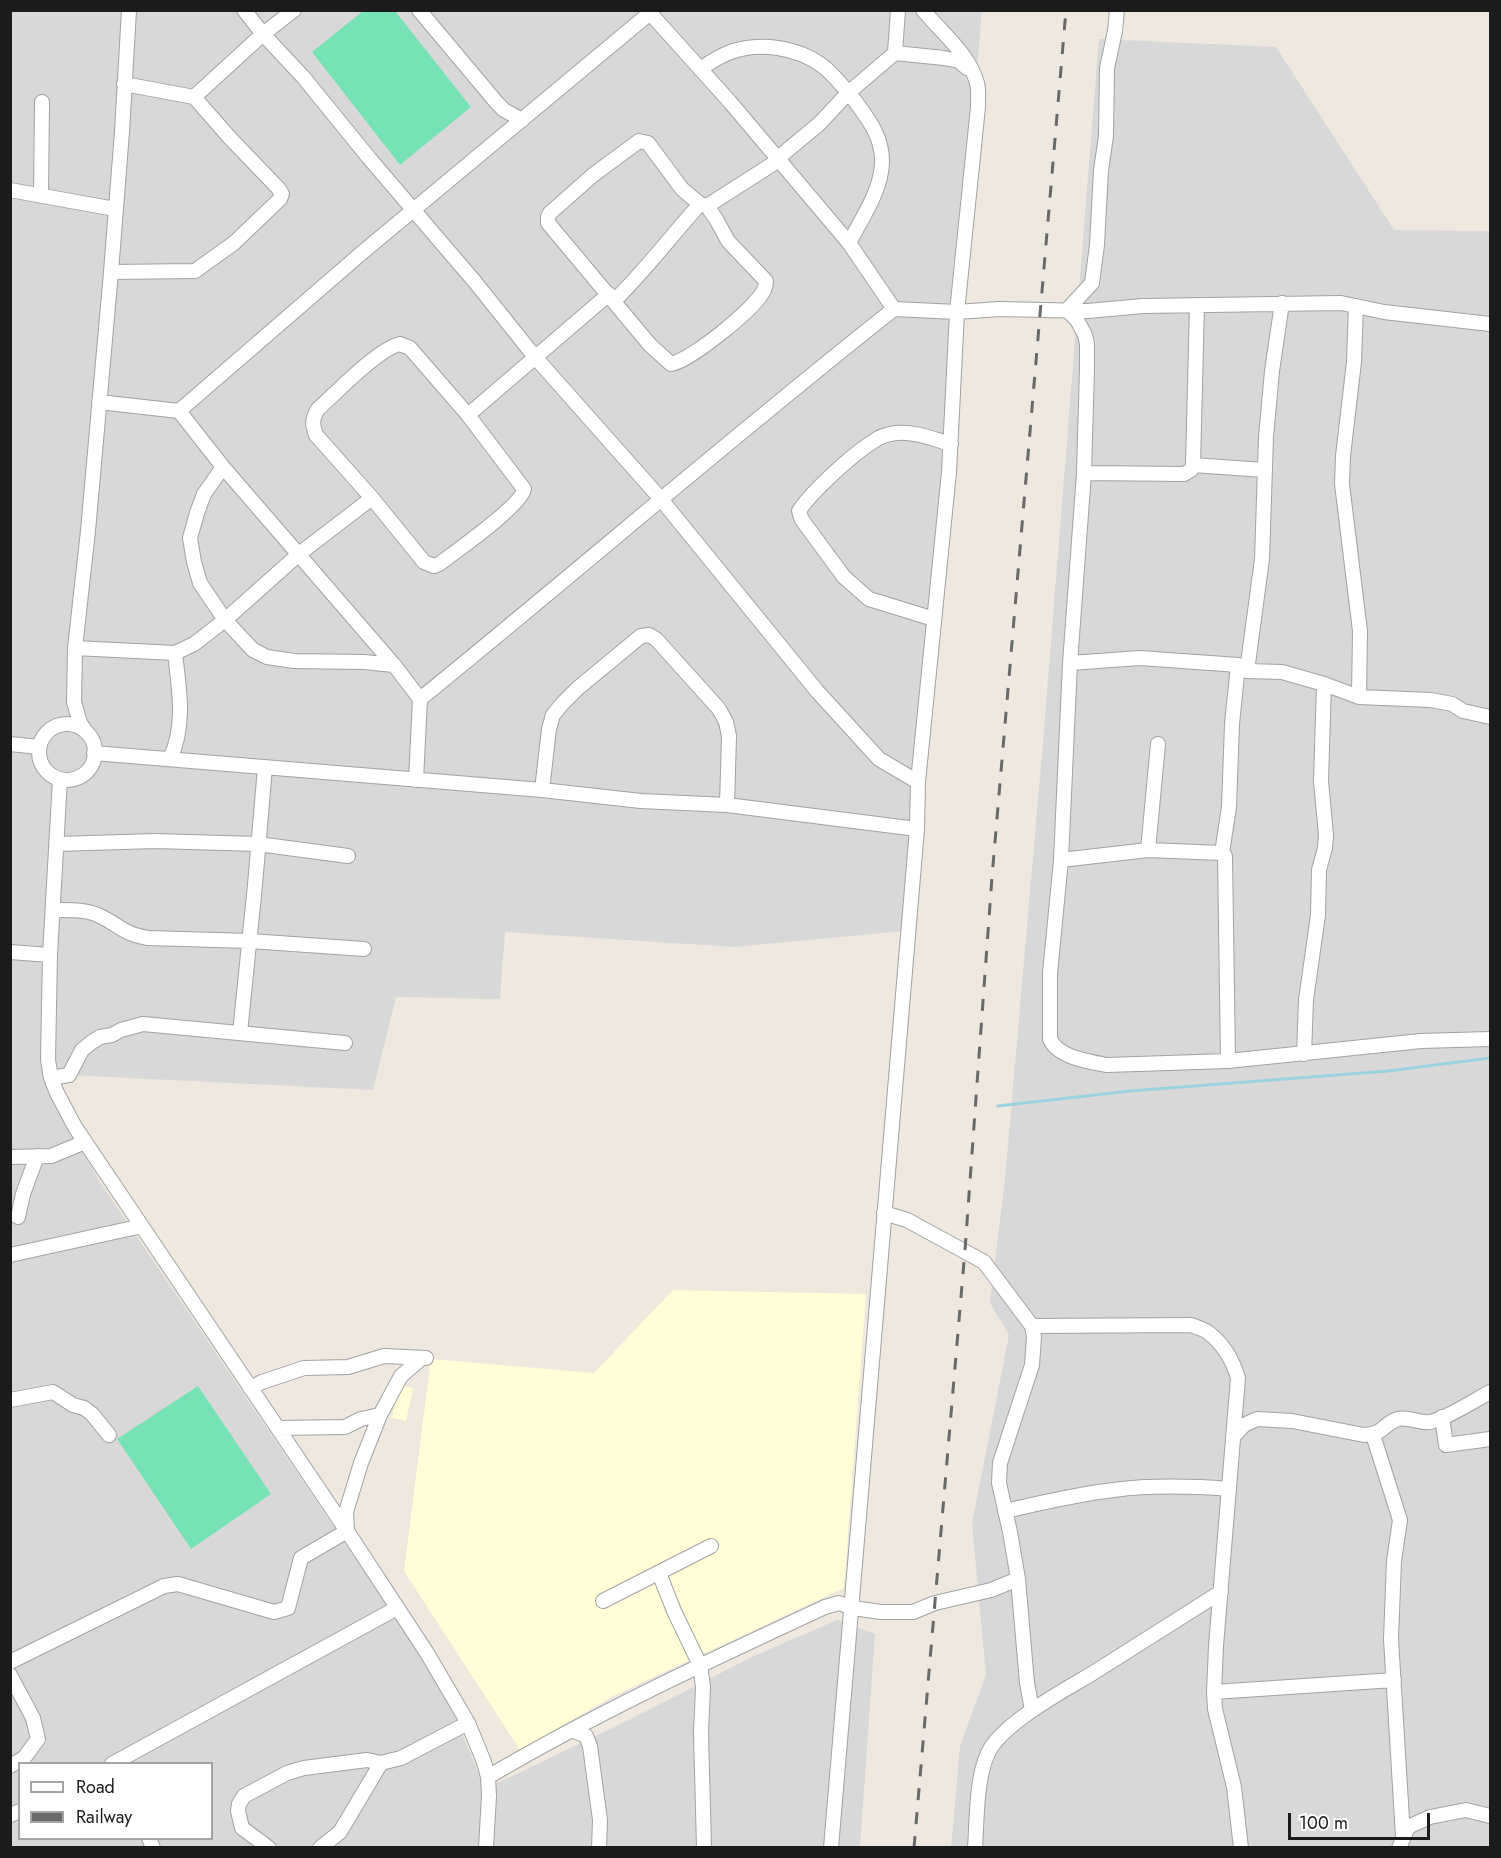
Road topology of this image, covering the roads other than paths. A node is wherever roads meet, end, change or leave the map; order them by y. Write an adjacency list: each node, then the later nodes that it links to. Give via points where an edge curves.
1 (129, 10): 13 (street)
2 (244, 10): 9 (street)
3 (294, 10): 9 (street)
4 (419, 10): 17 (street, via 497,103)
5 (898, 10): 10 (street)
6 (923, 10): 12 (street, via 949,38)
7 (1118, 10): 31 (street, via 1107,68 1106,136 1092,283)
8 (650, 12): 11 (street); 17 (street)
9 (263, 34): 15 (street); 23 (street)
10 (895, 53): 12 (street, via 959,61); 14 (street)
11 (700, 69): 14 (street, via 730,52 775,48 802,53 824,67); 18 (street)
12 (973, 74): 32 (street, via 978,107)
13 (124, 84): 15 (street); 22 (street)
14 (848, 93): 18 (street); 24 (street, via 874,126 882,162 880,181)
15 (194, 97): 25 (street, via 278,188 280,199 234,243 195,271)
16 (42, 102): 20 (street)
17 (522, 120): 23 (street)
18 (779, 160): 21 (street); 24 (street)
19 (10, 190): 20 (street)
20 (41, 195): 22 (street)
21 (703, 205): 26 (street, via 671,236 633,283); 26 (street, via 682,189 648,143 639,141 550,213 548,223 555,233); 26 (street, via 728,241 766,281 756,302 730,326 671,364)
22 (116, 209): 25 (street)
23 (413, 210): 34 (street); 36 (street)
24 (849, 243): 30 (street)
25 (111, 272): 35 (street)
26 (611, 298): 34 (street)
27 (1282, 303): 28 (street); 29 (street); 41 (street)
28 (1197, 305): 31 (street); 39 (street)
29 (1356, 306): 33 (street); 54 (street, via 1342,484 1360,631)
30 (894, 309): 32 (street); 44 (street)
31 (1067, 310): 32 (street); 42 (street, via 1077,320 1087,344)
32 (957, 312): 38 (street)
33 (1491, 324)
34 (535, 357): 37 (street); 44 (street)
35 (99, 402): 36 (street); 48 (street)
36 (179, 411): 40 (street)
37 (468, 415): 43 (street, via 524,489 522,496 491,524 439,564 428,565); 43 (street, via 405,345 392,346 366,366 318,409 312,425 316,435)
38 (951, 444): 46 (street); 46 (street, via 914,434 886,435 834,474 799,511 844,577 869,598)
39 (1193, 465): 41 (street); 42 (street, via 1184,474)
40 (223, 467): 45 (street); 47 (street, via 204,494 190,537 200,583)
41 (1264, 470): 52 (street, via 1262,559)
42 (1084, 473): 50 (street)
43 (372, 498): 45 (street)
44 (660, 498): 55 (street); 68 (street, via 870,752)
45 (299, 554): 47 (street); 51 (street)
46 (934, 619): 68 (street)
47 (225, 620): 49 (street); 51 (street, via 253,650 267,657)
48 (75, 648): 49 (street); 56 (street)
49 (175, 653): 64 (street, via 180,724)
50 (1070, 663): 52 (street, via 1140,658); 77 (street)
51 (394, 665): 55 (street)
52 (1243, 668): 53 (street, via 1282,672); 75 (street, via 1232,724 1229,807)
53 (1324, 684): 54 (street); 86 (street, via 1321,781 1326,842 1319,870)
54 (1359, 697): 57 (street, via 1431,700)
55 (420, 699): 67 (street)
56 (74, 702): 58 (street); 59 (street)
57 (1491, 717)
58 (53, 728): 59 (street, via 70,724); 62 (street)
59 (86, 732): 63 (street, via 93,741)
60 (10, 744): 62 (street)
61 (1158, 744): 74 (street)
62 (39, 747): 66 (street, via 45,770)
63 (94, 753): 64 (street); 66 (street, via 81,776)
64 (170, 759): 65 (street)
65 (265, 767): 67 (street); 73 (street)
66 (60, 779): 72 (street)
67 (416, 780): 69 (street)
68 (918, 782): 71 (street)
69 (542, 790): 70 (street); 70 (street, via 553,715 578,688 641,636 649,635 680,665 726,722)
70 (727, 805): 71 (street)
71 (917, 829): 92 (street)
72 (57, 844): 73 (street); 78 (street)
73 (258, 844): 76 (street); 79 (street)
74 (1148, 850): 75 (street); 77 (street)
75 (1222, 854): 87 (street)
76 (348, 856)
77 (1061, 860): 87 (street, via 1050,973 1048,1020 1052,1045 1059,1052 1107,1065)
78 (53, 910): 79 (street, via 99,915 131,935 148,938); 82 (street)
79 (250, 941): 80 (street); 83 (street)
80 (364, 949)
81 (10, 952): 82 (street)
82 (50, 956): 88 (street, via 47,1034)
83 (240, 1033): 85 (street); 88 (street, via 143,1024 100,1037 82,1050 69,1075)
84 (1491, 1039): 86 (street, via 1421,1041)
85 (345, 1043)
86 (1304, 1054): 87 (street)
87 (1228, 1061)
88 (51, 1078): 89 (street)
89 (85, 1142): 90 (street, via 51,1156); 94 (street)
90 (37, 1156): 91 (street); 93 (street)
91 (10, 1157)
92 (884, 1213): 96 (street, via 907,1220 984,1262); 116 (street)
93 (18, 1216)
94 (142, 1226): 95 (street); 97 (street)
95 (10, 1255)
96 (1032, 1326): 105 (street, via 1191,1324 1208,1333 1227,1353 1238,1378); 108 (street, via 1032,1365 1000,1462 999,1483)
97 (250, 1388): 100 (street, via 304,1368 348,1367 384,1356 426,1358 401,1376); 102 (street)
98 (1491, 1392): 101 (street)
99 (10, 1400): 103 (street, via 53,1392 92,1414)
100 (380, 1415): 102 (street, via 345,1427); 109 (street, via 346,1512)
101 (1442, 1417): 104 (street, via 1431,1422 1394,1420); 106 (street, via 1446,1445)
102 (279, 1428): 109 (street)
103 (110, 1435)
104 (1373, 1435): 105 (street, via 1257,1419); 120 (street, via 1400,1520 1393,1572)
105 (1233, 1437): 107 (street)
106 (1491, 1439)
107 (1229, 1490): 108 (street, via 1150,1486 1116,1489); 113 (street)
108 (1005, 1511): 112 (street)
109 (346, 1531): 115 (street); 117 (street, via 301,1558 288,1608 281,1611 178,1584 164,1586)
110 (711, 1546): 111 (street)
111 (659, 1573): 114 (street); 118 (street)
112 (1018, 1580): 116 (street, via 913,1612); 123 (street)
113 (1221, 1592): 121 (street); 123 (street)
114 (603, 1601)
115 (397, 1608): 124 (street); 126 (street)
116 (853, 1608): 118 (street, via 839,1603 825,1607); 137 (street)
117 (10, 1662)
118 (700, 1665): 125 (street); 136 (street)
119 (10, 1675): 122 (street)
120 (1394, 1680): 121 (street); 131 (street)
121 (1214, 1692): 139 (street, via 1234,1787)
122 (14, 1694): 128 (street, via 33,1718 38,1739 24,1758)
123 (1032, 1710): 138 (street, via 999,1737 989,1751 980,1792)
124 (468, 1723): 127 (street, via 408,1755); 129 (street)
125 (572, 1731): 129 (street); 135 (street, via 586,1736 590,1746 600,1820)
126 (116, 1762)
127 (381, 1763): 132 (street, via 368,1760 304,1768 244,1796 238,1811 242,1828); 133 (street, via 340,1832)
128 (10, 1767)
129 (488, 1777): 134 (street)
130 (1491, 1816): 131 (street, via 1466,1810 1430,1817 1408,1827)
131 (1401, 1842)
132 (268, 1848)
133 (320, 1848)
134 (486, 1848)
135 (599, 1848)
136 (704, 1848)
137 (831, 1848)
138 (975, 1848)
139 (1241, 1848)

